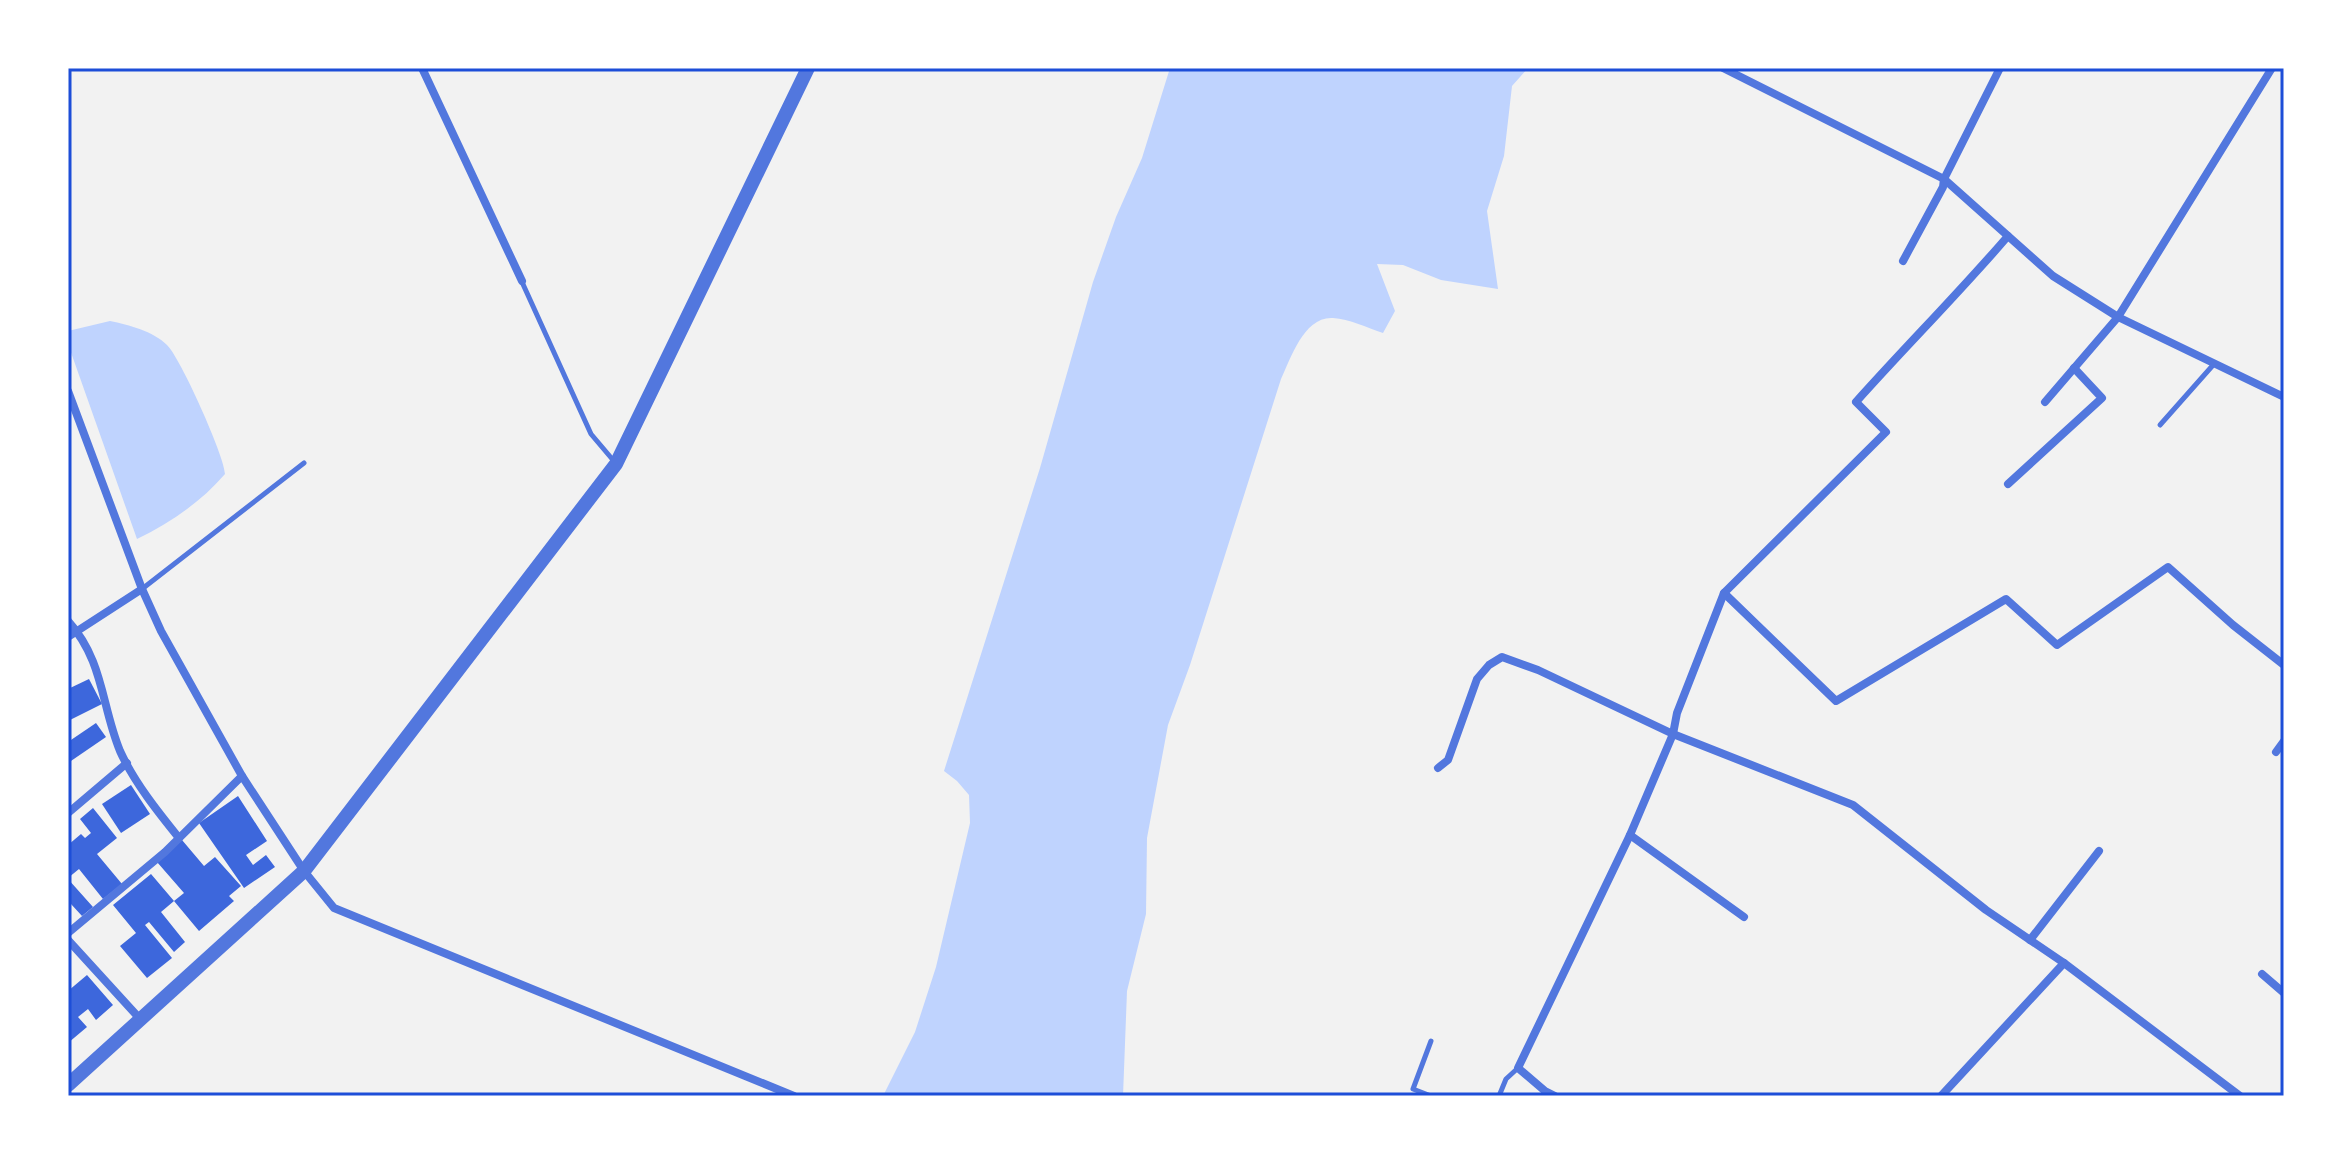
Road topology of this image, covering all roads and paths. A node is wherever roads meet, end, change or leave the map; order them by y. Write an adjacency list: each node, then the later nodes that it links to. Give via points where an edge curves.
1 (422, 68): 9 (street)
2 (808, 68): 18 (street)
3 (1723, 68): 6 (street)
4 (2000, 68): 6 (street)
5 (2272, 68): 10 (street)
6 (1944, 179): 7 (street); 8 (street)
7 (2008, 236): 10 (street, via 2053,276); 21 (street, via 1856,402 1886,432)
8 (1903, 261)
9 (522, 281): 18 (lane, via 591,434)
10 (2118, 317): 11 (street); 12 (street)
11 (2214, 363): 14 (street); 16 (lane)
12 (2074, 368): 15 (street); 19 (street, via 2102,398)
13 (68, 391): 20 (street)
14 (2284, 397)
15 (2045, 402)
16 (2160, 425)
17 (304, 463): 20 (lane)
18 (616, 464): 36 (street)
19 (2008, 484)
20 (142, 589): 23 (street); 31 (street)
21 (1724, 593): 25 (street, via 1836,701 2006,599 2057,645 2168,567); 26 (street)
22 (68, 621): 23 (street)
23 (77, 631): 24 (street); 29 (street, via 92,655)
24 (68, 637)
25 (2284, 665)
26 (1673, 734): 30 (street, via 1502,657 1477,679 1454,747); 33 (street); 40 (street, via 1853,805)
27 (2284, 741): 28 (street)
28 (2276, 752)
29 (127, 763): 32 (street); 34 (street)
30 (1438, 768)
31 (242, 776): 34 (street); 36 (street)
32 (68, 813)
33 (1630, 835): 37 (street); 46 (street)
34 (179, 838): 38 (street)
35 (2099, 851): 40 (street)
36 (304, 871): 44 (street); 49 (street, via 334,908)
37 (1744, 917)
38 (68, 933)
39 (68, 940): 44 (street)
40 (2030, 940): 41 (street)
41 (2064, 963): 48 (street); 53 (street)
42 (2262, 974): 43 (street)
43 (2284, 993)
44 (141, 1021): 47 (street)
45 (1431, 1041): 50 (lane, via 1413,1089)
46 (1518, 1068): 51 (lane); 52 (street)
47 (68, 1085)
48 (2227, 1087): 54 (street); 55 (street)
49 (794, 1096)
50 (1431, 1096)
51 (1499, 1096)
52 (1555, 1096)
53 (1941, 1096)
54 (2221, 1096)
55 (2240, 1096)

